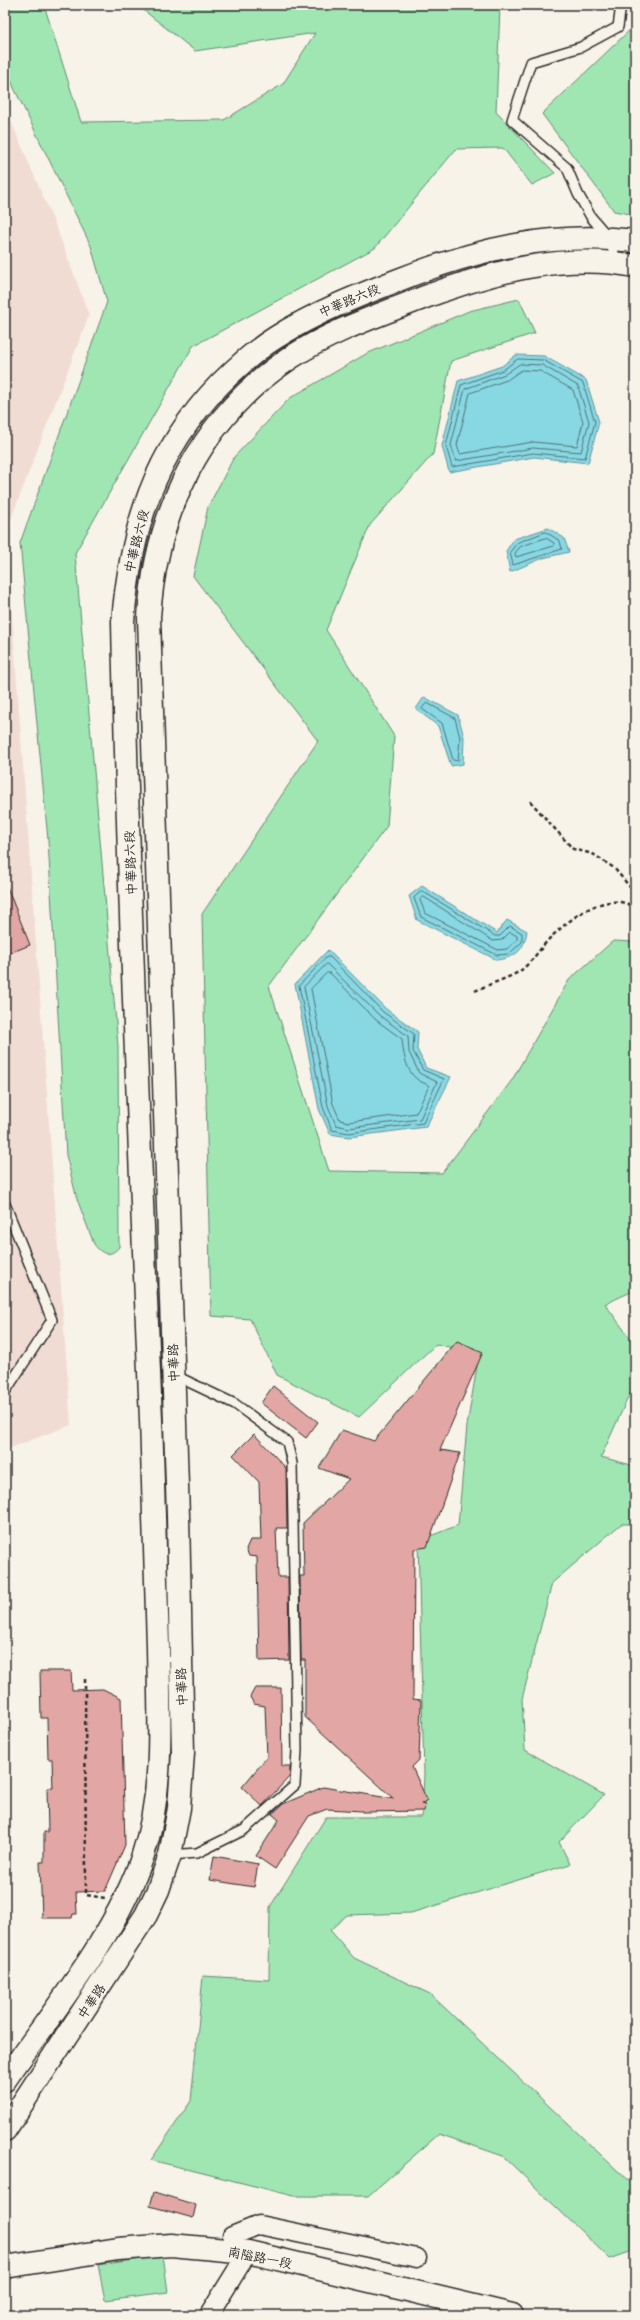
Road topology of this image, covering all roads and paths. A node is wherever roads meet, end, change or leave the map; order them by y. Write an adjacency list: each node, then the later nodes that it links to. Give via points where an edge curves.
1 (621, 5): 2 (lane, via 618,27 581,46 531,62 512,120 567,168 578,194)
2 (609, 238): 3 (main road, 中華路六段); 4 (lane); 9 (main road, 中華路六段, via 550,239 496,248 439,264 326,309 274,338 229,375 189,419 158,469 138,525 126,582 123,620)
3 (635, 241)
4 (626, 265): 10 (main road, 中華路六段, via 575,261 510,270 447,289 336,333 291,358 250,390 208,436 183,480 161,537 151,587 149,617)
5 (530, 801): 6 (path, via 573,849 593,854 614,868)
6 (635, 893)
7 (635, 908): 8 (path, via 616,902 598,905 581,912 550,938 520,970)
8 (475, 991)
9 (140, 1171): 12 (main road, 中華路)
10 (167, 1196): 13 (main road, 中華路)
11 (5, 1204): 15 (lane, via 52,1320)
12 (148, 1349): 13 (street); 16 (main road, 中華路)
13 (172, 1349): 14 (main road, 中華路)
14 (173, 1374): 16 (main road, 中華路); 18 (lane, via 235,1404 287,1442 292,1463 297,1750 295,1785 244,1830 197,1853)
15 (5, 1392)
16 (168, 1624): 18 (main road, 中華路, via 183,1753 179,1808); 19 (main road, 中華路, via 154,1811 143,1854)
17 (85, 1679): 19 (path, via 86,1895)
18 (170, 1855): 21 (main road, 中華路, via 146,1915)
19 (122, 1900): 20 (main road, 中華路, via 100,1944)
20 (5, 2080)
21 (5, 2130)
22 (239, 2251): 23 (street, via 232,2236 259,2225); 24 (main road, 南隘路一段, via 171,2245 118,2249); 25 (street); 26 (main road, 南隘路一段)
23 (417, 2258)
24 (5, 2267)
25 (209, 2315)
26 (512, 2315)

